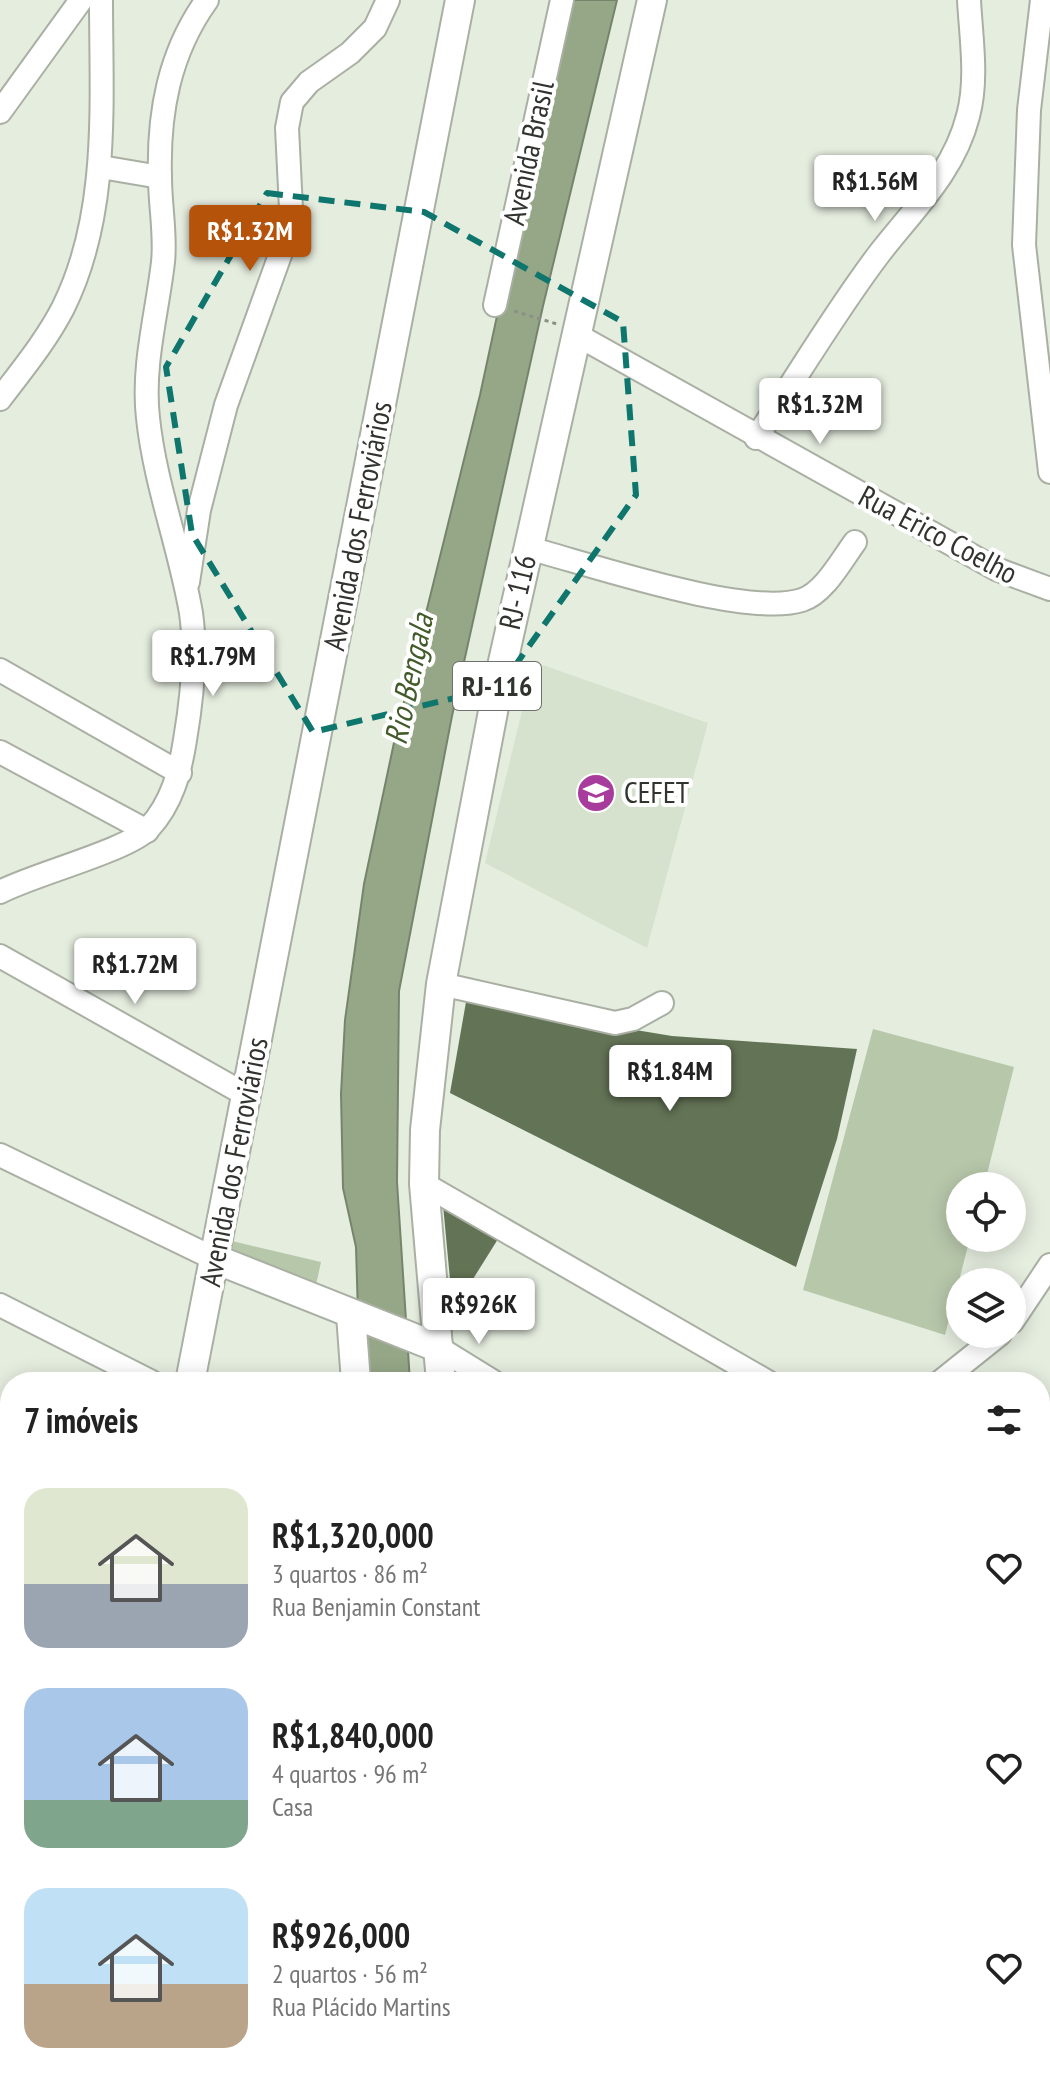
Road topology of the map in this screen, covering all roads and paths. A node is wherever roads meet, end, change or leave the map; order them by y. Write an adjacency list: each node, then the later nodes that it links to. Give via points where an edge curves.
1 (81, 0): 10 (street)
2 (101, 0): 11 (street)
3 (207, 0): 12 (street, via 181,41 168,83)
4 (388, 0): 21 (street, via 375,28 292,102 287,128 291,209 284,244 226,405 199,510)
5 (460, 0): 30 (main road, Avenida dos Ferroviários)
6 (562, 0): 13 (street, Avenida Brasil)
7 (652, 0): 14 (main road, RJ- 116 / RJ-116)
8 (969, 0): 16 (street, via 974,71 968,116 953,156 926,199 879,254)
9 (1042, 0): 17 (street, via 1029,110 1024,245)
10 (0, 112)
11 (101, 167): 12 (street); 15 (street, via 64,307)
12 (160, 177): 21 (street, via 163,259 146,380 148,420)
13 (504, 308): 14 (path)
14 (567, 329): 16 (street, Rua Erico Coelho); 19 (main road, RJ- 116 / RJ-116)
15 (0, 399)
16 (756, 438): 20 (street, Rua Erico Coelho, via 996,569)
17 (1050, 472)
18 (855, 542): 19 (street, via 805,600 770,606)
19 (528, 548): 28 (main road, RJ- 116 / RJ-116)
20 (1050, 589)
21 (186, 591): 24 (street, via 194,667)
22 (0, 670): 24 (street)
23 (0, 752): 25 (street)
24 (180, 773): 25 (street, via 164,810)
25 (147, 831): 26 (street)
26 (0, 892)
27 (0, 956): 30 (street)
28 (441, 984): 29 (street, via 615,1023); 32 (main road, RJ- 116 / RJ-116)
29 (662, 1003)
30 (248, 1096): 33 (main road, Avenida dos Ferroviários)
31 (0, 1155): 33 (street)
32 (424, 1184): 38 (main road, RJ- 116 / RJ-116); 45 (street)
33 (215, 1259): 37 (main road); 41 (main road, Avenida dos Ferroviários)
34 (1050, 1265): 35 (street)
35 (1026, 1301)
36 (0, 1305): 40 (street)
37 (354, 1317): 38 (main road); 42 (main road)
38 (431, 1345): 43 (main road, RJ- 116 / RJ-116); 44 (street)
39 (982, 1348): 46 (street)
40 (132, 1372)
41 (192, 1372)
42 (356, 1372)
43 (438, 1372)
44 (477, 1372)
45 (751, 1372)
46 (952, 1372)

